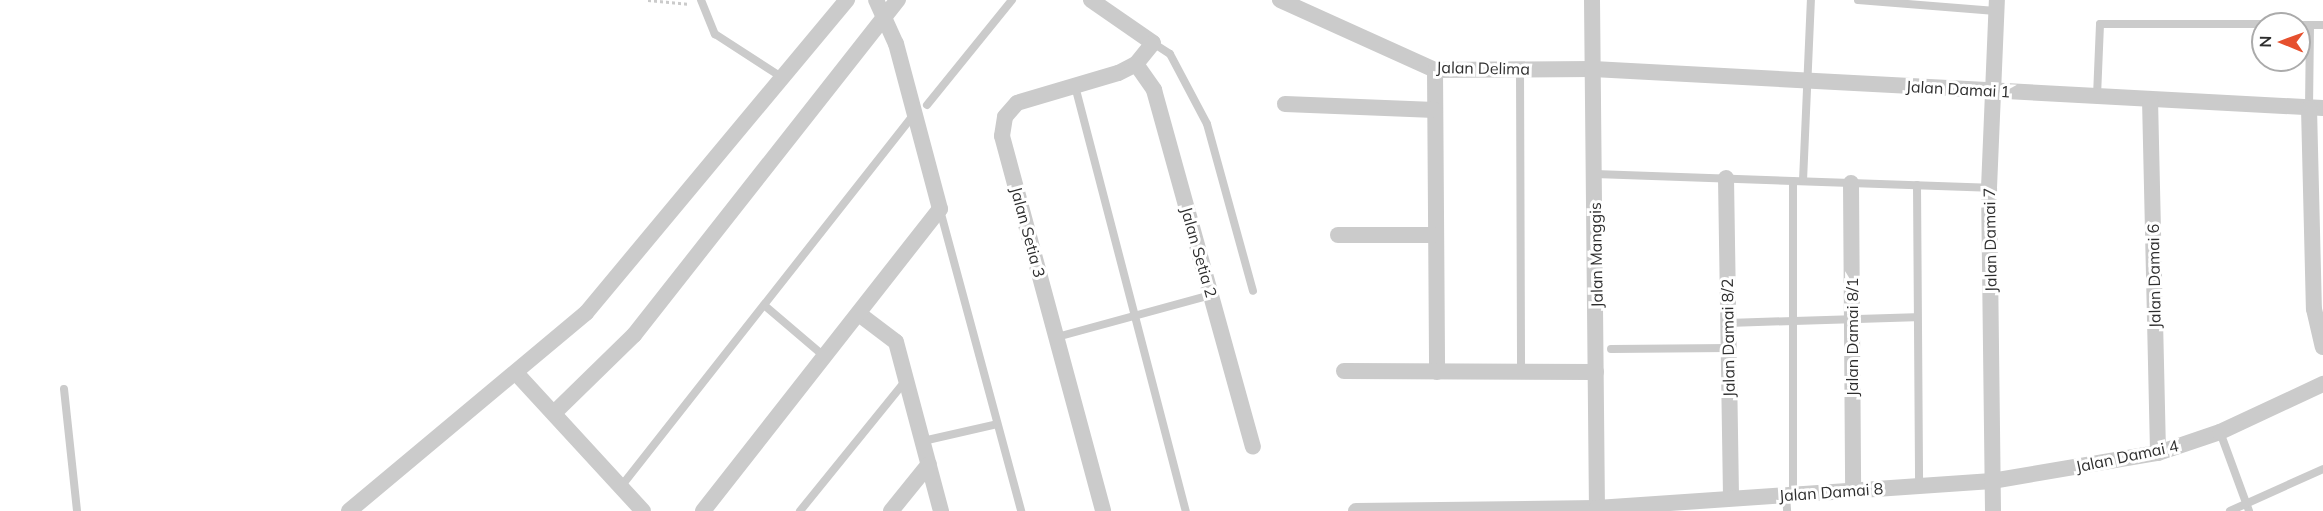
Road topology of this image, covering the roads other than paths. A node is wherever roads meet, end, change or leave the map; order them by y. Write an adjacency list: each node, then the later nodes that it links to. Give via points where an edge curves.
1 (847, 0): 20 (street)
2 (876, 0): 12 (street)
3 (898, 0): 12 (street)
4 (1012, 0): 27 (lane)
5 (1092, 0): 15 (street)
6 (1280, 0): 19 (street, Jalan Delima)
7 (1592, 0): 18 (street, Jalan Manggis)
8 (1811, 0): 21 (lane)
9 (1858, 0): 11 (lane)
10 (701, 3): 20 (lane, via 714,34)
11 (1996, 5): 23 (street, Jalan Damai 7)
12 (884, 17): 27 (street); 62 (street, via 634,335)
13 (2251, 24): 24 (lane, via 2100,24)
14 (2311, 39): 28 (lane)
15 (1153, 43): 16 (street); 40 (lane, via 1170,54 1207,124)
16 (1136, 64): 22 (street, Jalan Setia 3); 41 (street, Jalan Setia 2, via 1154,90)
17 (1520, 69): 18 (street, Jalan Delima); 19 (street, Jalan Delima); 56 (lane)
18 (1593, 69): 21 (street, Jalan Damai 1); 30 (street, Jalan Manggis)
19 (1435, 70): 29 (street)
20 (784, 78): 58 (street, via 632,263)
21 (1807, 80): 23 (street, Jalan Damai 1); 33 (lane)
22 (1075, 86): 44 (lane); 49 (street, Jalan Setia 3, via 1017,103 1005,117 1002,136)
23 (1991, 90): 24 (street, Jalan Damai 1); 36 (street, Jalan Damai 7)
24 (2097, 96): 25 (street, Jalan Damai 1)
25 (2150, 99): 28 (street, Jalan Damai 1); 67 (street, Jalan Damai 6)
26 (1285, 104): 29 (street)
27 (921, 108): 37 (street); 42 (lane)
28 (2316, 108): 50 (street, via 2314,309)
29 (1435, 110): 39 (street)
30 (1595, 174): 31 (lane); 57 (street, Jalan Manggis)
31 (1726, 178): 32 (lane); 48 (street, Jalan Damai 8/2)
32 (1793, 181): 33 (lane); 47 (lane)
33 (1803, 181): 34 (lane)
34 (1851, 183): 35 (lane); 46 (street, Jalan Damai 8/1)
35 (1917, 185): 36 (lane); 45 (lane)
36 (1989, 188): 70 (street, Jalan Damai 7)
37 (940, 208): 43 (street); 63 (lane)
38 (1338, 235): 39 (street)
39 (1435, 235): 55 (street)
40 (1253, 291)
41 (1211, 295): 44 (lane); 66 (street, Jalan Setia 2)
42 (764, 305): 53 (lane); 71 (lane)
43 (860, 314): 53 (street); 59 (street, via 896,342)
44 (1137, 317): 49 (lane); 87 (lane)
45 (1914, 317): 46 (lane); 72 (lane)
46 (1852, 319): 47 (lane); 73 (street, Jalan Damai 8/1)
47 (1793, 321): 48 (lane); 75 (lane)
48 (1728, 323): 51 (street, Jalan Damai 8/2)
49 (1057, 338): 86 (street, Jalan Setia 3)
50 (2323, 347)
51 (1729, 348): 52 (lane); 74 (street, Jalan Damai 8/2)
52 (1611, 349)
53 (824, 356): 81 (street)
54 (1344, 371): 55 (street)
55 (1437, 372): 56 (street)
56 (1521, 372): 57 (street)
57 (1596, 372): 77 (street, Jalan Manggis)
58 (517, 374): 62 (street); 79 (street)
59 (907, 380): 65 (street); 82 (lane)
60 (2323, 384): 64 (street, Jalan Damai 4)
61 (64, 388): 78 (lane)
62 (554, 413): 71 (street)
63 (997, 423): 65 (lane); 85 (lane)
64 (2220, 432): 67 (street, Jalan Damai 4); 76 (lane)
65 (923, 441): 68 (street)
66 (1253, 446)
67 (2158, 453): 70 (street, Jalan Damai 4)
68 (929, 464): 83 (street); 84 (street)
69 (2323, 469): 76 (lane)
70 (1992, 481): 72 (street, Jalan Damai 8); 89 (street, Jalan Damai 7)
71 (623, 484): 80 (street)
72 (1919, 487): 73 (street, Jalan Damai 8)
73 (1853, 491): 75 (street, Jalan Damai 8)
74 (1731, 497): 75 (street, Jalan Damai 8); 77 (street, Jalan Damai 8)
75 (1789, 501)
76 (2248, 509): 90 (lane)
77 (1597, 510): 88 (street, Jalan Damai 8)
78 (77, 511)
79 (349, 511)
80 (644, 511)
81 (704, 511)
82 (800, 511)
83 (891, 511)
84 (941, 511)
85 (1021, 511)
86 (1103, 511)
87 (1186, 511)
88 (1356, 511)
89 (1993, 511)
90 (2230, 511)

